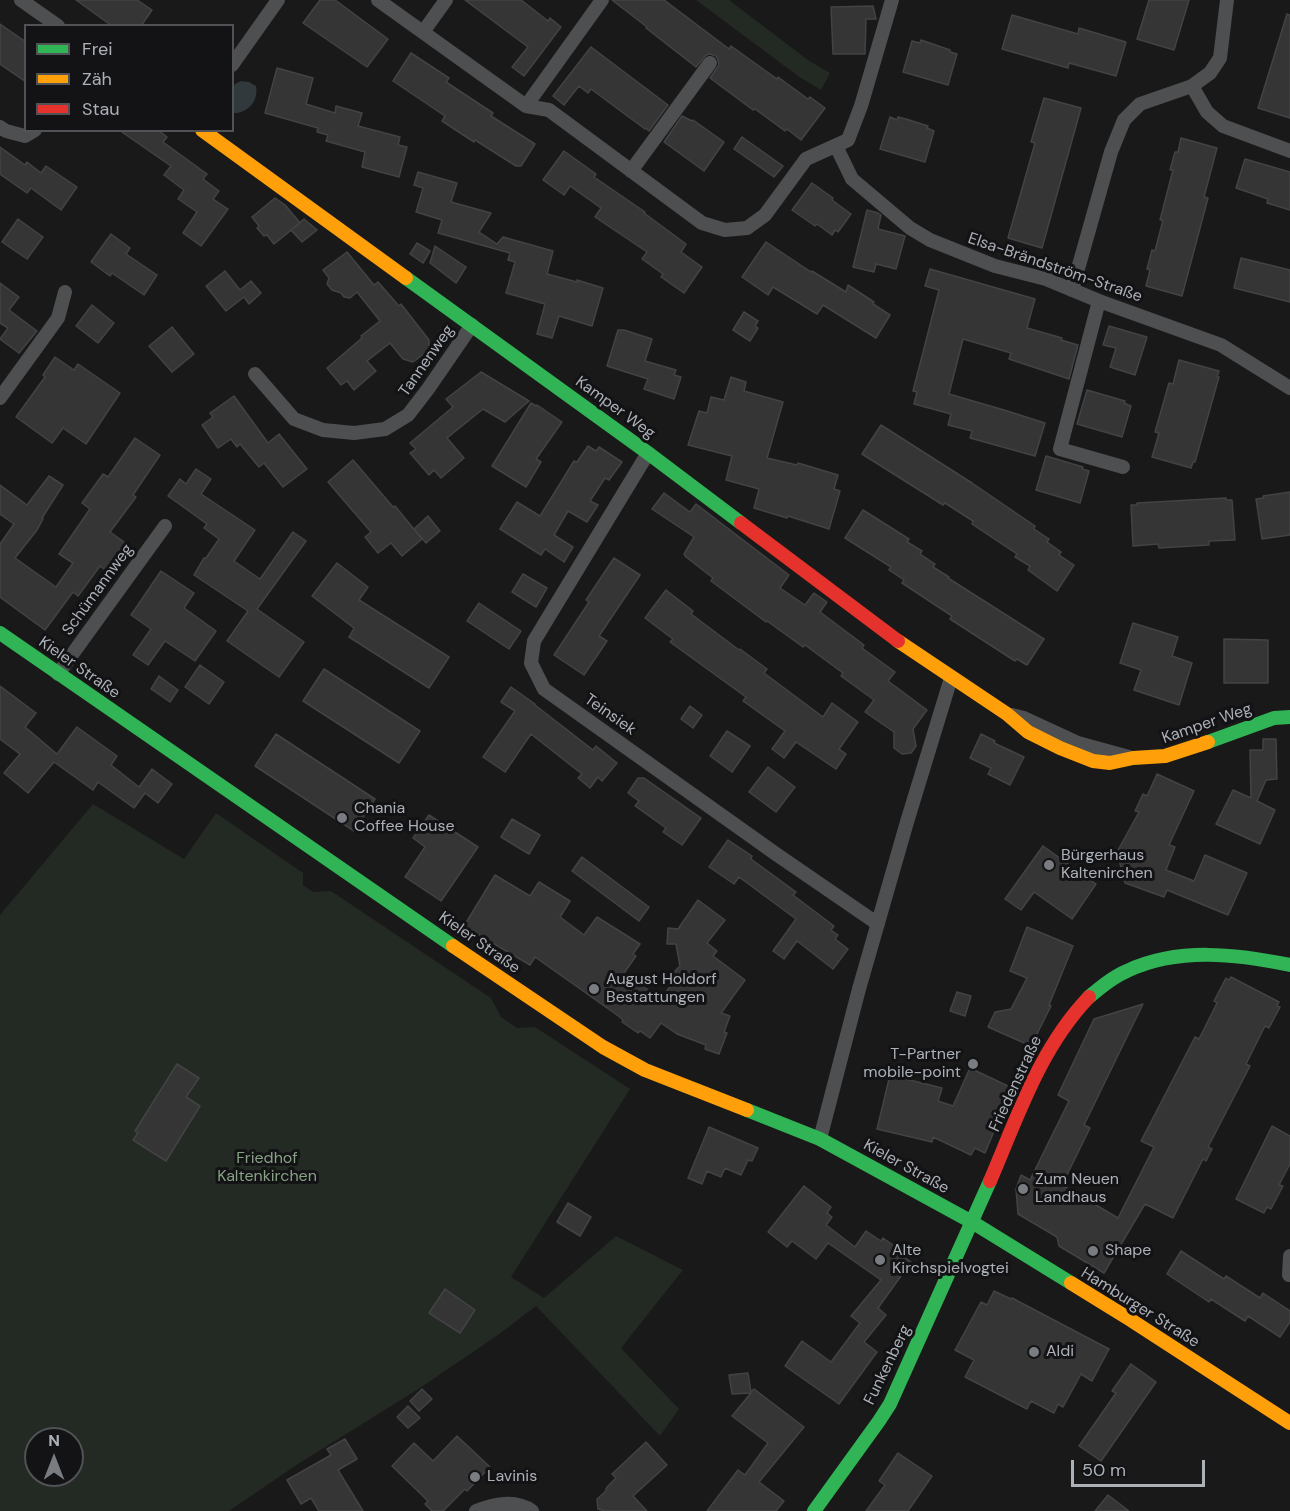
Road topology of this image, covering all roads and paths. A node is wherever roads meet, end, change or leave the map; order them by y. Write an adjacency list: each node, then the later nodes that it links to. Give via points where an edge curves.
1 (21, 0): 8 (street)
2 (278, 0): 10 (street)
3 (378, 0): 9 (street)
4 (446, 0): 9 (street)
5 (602, 0): 13 (street)
6 (892, 0): 17 (street, via 848,140)
7 (1227, 0): 12 (street, via 1220,58 1210,74)
8 (55, 24)
9 (423, 32): 13 (street)
10 (234, 62)
11 (710, 63): 19 (street)
12 (1192, 86): 18 (street, via 1207,112 1223,126); 20 (street, via 1140,105 1124,120 1111,152)
13 (526, 106): 19 (street, via 549,110)
14 (0, 127): 15 (street, via 25,136)
15 (32, 132)
16 (205, 132): 23 (main road, Kamper Weg)
17 (836, 146): 19 (street, via 806,159 765,215 747,228 725,230 702,223); 20 (street, Elsa-Brändström-Straße, via 852,179 910,228 995,266)
18 (1290, 151)
19 (631, 171)
20 (1072, 290): 22 (street, Elsa-Brändström-Straße)
21 (65, 292): 26 (street, via 58,318)
22 (1099, 301): 25 (street, Elsa-Brändström-Straße, via 1221,345); 28 (street, via 1060,449)
23 (472, 325): 24 (street, Tannenweg, via 408,415 385,429 354,433 323,430 294,418); 27 (main road, Kamper Weg)
24 (255, 374)
25 (1290, 388)
26 (0, 398)
27 (648, 453): 32 (main road, Kamper Weg); 36 (street, Teinsiek, via 534,641 531,663 544,688)
28 (1123, 467)
29 (165, 526): 31 (street, Schümannweg)
30 (0, 633): 31 (main road, Kieler Straße)
31 (58, 674): 38 (main road, Kieler Straße, via 603,1047 645,1070)
32 (951, 678): 33 (main road, Kamper Weg); 36 (street)
33 (1007, 714): 35 (street, Kamper Weg, via 1078,743); 35 (main road, Kamper Weg, via 1030,733 1074,754 1100,763)
34 (1290, 717): 35 (main road, Kamper Weg, via 1274,718 1170,755)
35 (1133, 758)
36 (878, 924): 38 (street)
37 (1290, 965): 39 (main road, Friedenstraße, via 1247,956 1191,955 1147,964 1107,982 1075,1012 1050,1048)
38 (820, 1139): 39 (main road, Kieler Straße)
39 (972, 1222): 42 (main road, Hamburger Straße); 45 (main road, Funkenberg, via 888,1407)
40 (1290, 1256): 41 (street)
41 (1289, 1275)
42 (1290, 1423)
43 (476, 1511): 44 (street, via 504,1504)
44 (532, 1511)
45 (814, 1511)

